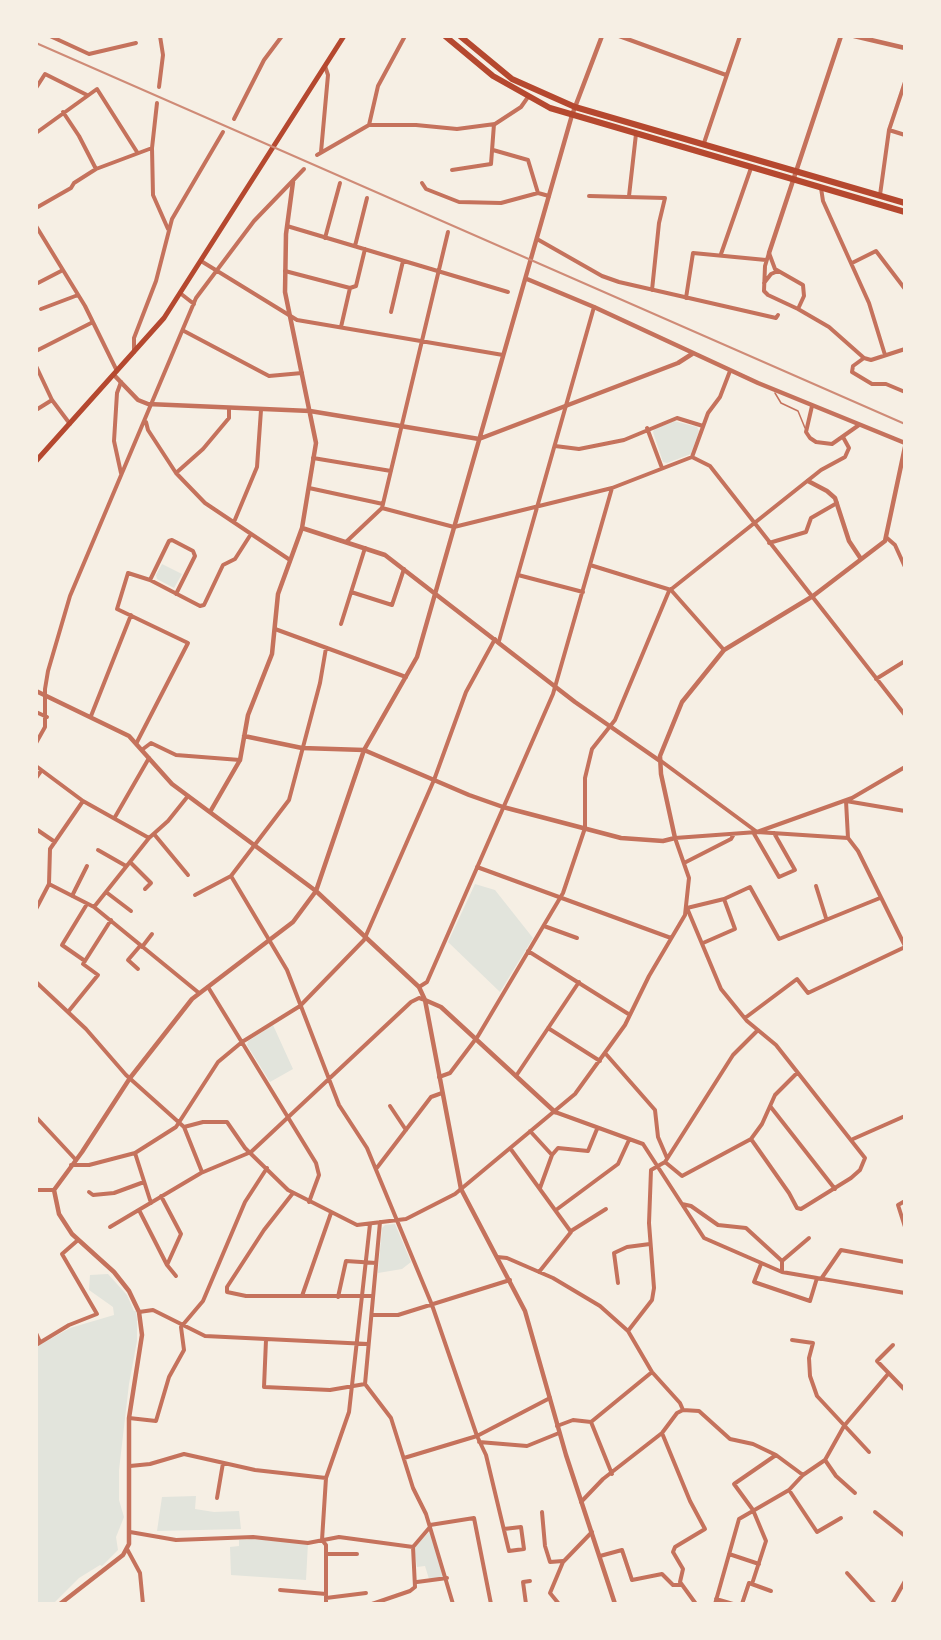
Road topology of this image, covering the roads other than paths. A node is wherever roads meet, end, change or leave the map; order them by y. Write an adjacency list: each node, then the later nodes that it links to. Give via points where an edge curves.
1 (50, 36): 13 (street, via 89,54)
2 (160, 36): 18 (street, via 163,55)
3 (282, 36): 26 (street, via 264,60)
4 (344, 36): 15 (main road)
5 (405, 36): 28 (street, via 378,86)
6 (446, 36): 21 (highway, via 493,76)
7 (602, 36): 23 (street)
8 (619, 36): 16 (street)
9 (740, 36): 16 (street)
10 (841, 36): 42 (street)
11 (854, 36): 14 (street)
12 (462, 37): 23 (highway, via 512,79)
13 (136, 44)
14 (905, 48)
15 (325, 66): 28 (street, via 328,75 319,154); 68 (main road)
16 (726, 75): 34 (street)
17 (905, 82): 29 (street)
18 (159, 87)
19 (36, 88): 20 (street, via 45,74)
20 (87, 95): 24 (street); 37 (street, via 97,89)
21 (528, 97): 25 (highway); 27 (street, via 521,107)
22 (157, 103): 35 (street)
23 (575, 107): 25 (street); 34 (highway)
24 (63, 112): 31 (street); 40 (street)
25 (572, 115): 32 (highway); 50 (street)
26 (234, 119)
27 (494, 124): 28 (street, via 457,129); 36 (street)
28 (369, 125)
29 (889, 130): 33 (street); 49 (street)
30 (224, 132): 59 (street, via 177,207)
31 (36, 133)
32 (636, 134): 38 (highway); 52 (street)
33 (905, 135)
34 (704, 143): 42 (highway)
35 (152, 148): 37 (street); 59 (street, via 154,201)
36 (493, 150): 41 (street, via 491,164); 48 (street, via 528,160)
37 (137, 152): 40 (street)
38 (751, 168): 43 (highway); 65 (street)
39 (304, 169): 44 (street)
40 (96, 170): 55 (street)
41 (452, 170)
42 (795, 171): 43 (street); 49 (highway)
43 (792, 180): 47 (highway); 66 (street)
44 (293, 182): 58 (street); 74 (street, via 254,221)
45 (340, 183): 61 (street)
46 (422, 183): 48 (street, via 426,189 459,202 501,202)
47 (821, 188): 56 (highway); 70 (street, via 823,201)
48 (538, 193): 50 (street)
49 (880, 195): 54 (highway)
50 (549, 196): 62 (street)
51 (589, 196): 52 (street)
52 (628, 196): 81 (street, via 665,198)
53 (367, 198): 63 (street)
54 (905, 203)
55 (36, 208)
56 (905, 212)
57 (36, 226): 71 (street)
58 (287, 226): 61 (street); 72 (street)
59 (169, 230): 99 (street, via 156,281 134,338)
60 (448, 232): 75 (street)
61 (326, 237): 63 (street)
62 (537, 239): 76 (street); 81 (street, via 602,276)
63 (355, 246): 64 (street)
64 (365, 249): 69 (street); 79 (street, via 356,286)
65 (721, 254): 67 (street); 85 (street, via 693,253)
66 (768, 254): 67 (street)
67 (768, 260): 73 (street); 77 (street)
68 (201, 261): 74 (street); 83 (main road)
69 (404, 261): 75 (street); 90 (street)
70 (852, 263): 80 (street, via 876,251); 102 (street)
71 (63, 270): 78 (street); 84 (street)
72 (285, 271): 79 (street); 92 (street)
73 (778, 271): 77 (street); 89 (street, via 803,285 804,296)
74 (218, 272): 86 (street); 92 (street)
75 (439, 272): 82 (street); 96 (street)
76 (527, 279): 87 (street); 101 (street)
77 (764, 283): 89 (street, via 768,295)
78 (36, 284)
79 (350, 288): 94 (street)
80 (905, 288)
81 (652, 290): 85 (street)
82 (508, 292)
83 (180, 293): 86 (street); 99 (main road)
84 (78, 295): 88 (street); 93 (street)
85 (686, 298): 91 (street, via 776,318)
86 (194, 304): 95 (street)
87 (594, 307): 100 (street); 113 (street)
88 (41, 309)
89 (798, 309): 103 (street, via 829,327)
90 (391, 312)
91 (778, 315)
92 (290, 318): 94 (street); 107 (street)
93 (93, 322): 98 (street); 106 (street)
94 (341, 327): 96 (street)
95 (184, 331): 107 (street, via 269,376); 112 (street)
96 (422, 341): 101 (street); 122 (street)
97 (905, 349): 102 (street)
98 (36, 351)
99 (134, 353): 106 (main road)
100 (692, 354): 105 (street); 113 (street)
101 (503, 355): 127 (street)
102 (885, 356): 103 (street)
103 (864, 358): 110 (street, via 853,366 852,372 872,384 886,384)
104 (36, 366): 111 (street)
105 (730, 371): 109 (street); 123 (street)
106 (115, 373): 108 (street); 120 (main road)
107 (302, 373): 118 (street)
108 (121, 382): 112 (street, via 141,402); 136 (street, via 114,441)
109 (773, 390): 114 (street); 125 (lane, via 780,403 798,411)
110 (905, 392)
111 (52, 400): 116 (street); 120 (street)
112 (152, 404): 115 (street); 119 (street)
113 (566, 406): 127 (street); 129 (street)
114 (812, 406): 121 (street); 125 (street)
115 (229, 408): 117 (street); 135 (street, via 229,418)
116 (36, 410)
117 (261, 410): 118 (street); 143 (street, via 257,467)
118 (309, 411): 122 (street); 131 (street, via 316,442)
119 (146, 421): 135 (street); 136 (street)
120 (70, 424): 132 (main road)
121 (860, 425): 126 (street); 128 (street)
122 (402, 426): 127 (street); 134 (street)
123 (703, 426): 124 (street, via 677,418); 130 (street)
124 (647, 428): 129 (street, via 624,440 585,449); 133 (street)
125 (806, 432): 126 (street, via 811,440 823,445)
126 (843, 437): 137 (street, via 849,448 847,456)
127 (479, 439): 145 (street)
128 (905, 445): 148 (street)
129 (555, 446): 142 (street)
130 (693, 457): 133 (street); 144 (street, via 710,466)
131 (313, 458): 134 (street); 138 (street)
132 (36, 461)
133 (662, 468): 139 (street)
134 (391, 471): 141 (street)
135 (176, 473): 143 (street, via 205,503)
136 (121, 474): 176 (street, via 70,596)
137 (808, 481): 140 (street, via 827,490); 144 (street)
138 (309, 488): 141 (street); 146 (street)
139 (612, 488): 142 (street); 154 (street)
140 (837, 503): 150 (street, via 811,518 806,532); 152 (street, via 849,541)
141 (383, 506): 145 (street); 149 (street)
142 (537, 507): 145 (street); 157 (street)
143 (234, 522): 147 (street)
144 (754, 523): 150 (street); 159 (street)
145 (454, 527): 162 (street)
146 (302, 528): 149 (street); 153 (street)
147 (251, 534): 153 (street); 163 (street, via 235,559 223,566 204,604 200,606)
148 (887, 538): 152 (street); 155 (street, via 895,545)
149 (346, 542): 151 (street)
150 (769, 543): 164 (street)
151 (365, 548): 156 (street, via 383,554); 160 (street)
152 (861, 559): 164 (street)
153 (290, 560): 167 (street, via 278,594)
154 (590, 565): 159 (street); 161 (street)
155 (905, 567)
156 (404, 569): 160 (street, via 392,605); 162 (street)
157 (518, 575): 161 (street); 168 (street)
158 (150, 580): 163 (street); 163 (street, via 172,540 195,556); 165 (street, via 128,573 117,609)
159 (671, 590): 170 (street); 181 (street)
160 (351, 592): 166 (street)
161 (583, 592): 174 (street)
162 (435, 593): 168 (street); 172 (street)
163 (177, 594)
164 (811, 597): 170 (street); 173 (street)
165 (131, 615): 179 (street); 183 (street, via 188,643)
166 (341, 624)
167 (274, 629): 169 (street); 182 (street, via 272,654 248,715)
168 (497, 640): 174 (street); 195 (street, via 466,692)
169 (326, 648): 172 (street); 185 (street)
170 (723, 650): 190 (street, via 681,702)
171 (905, 661): 173 (street)
172 (407, 678): 187 (street)
173 (876, 679): 178 (street)
174 (556, 686): 181 (street); 199 (street)
175 (36, 691): 176 (street)
176 (45, 695): 179 (street); 180 (street)
177 (36, 712): 180 (street)
178 (905, 715)
179 (91, 716): 183 (street)
180 (47, 717): 184 (street)
181 (609, 726): 190 (street); 203 (street, via 592,749 585,778)
182 (244, 736): 185 (street); 189 (street)
183 (137, 742): 186 (street)
184 (36, 743)
185 (302, 748): 187 (street); 213 (street, via 289,800)
186 (143, 749): 188 (street); 189 (street, via 152,742 176,754)
187 (364, 750): 195 (street); 225 (street)
188 (150, 758): 196 (street); 202 (street)
189 (240, 760): 201 (street)
190 (660, 761): 205 (street); 210 (street)
191 (36, 766): 193 (street)
192 (905, 767): 198 (street)
193 (41, 771): 194 (street); 197 (street)
194 (36, 778)
195 (434, 780): 199 (street); 241 (street)
196 (188, 796): 201 (street); 208 (street)
197 (84, 801): 202 (street); 212 (street)
198 (846, 801): 200 (street); 205 (street); 211 (street)
199 (503, 807): 203 (street); 219 (street)
200 (905, 811)
201 (210, 812): 213 (street)
202 (115, 817): 209 (street)
203 (585, 828): 210 (street, via 630,840); 229 (street)
204 (36, 829): 212 (street)
205 (755, 832): 206 (street); 207 (street); 207 (street, via 779,878 795,870)
206 (734, 833): 210 (street); 216 (street, via 731,839)
207 (774, 833): 211 (street)
208 (154, 834): 209 (street); 220 (street)
209 (149, 838): 215 (street)
210 (675, 838): 216 (street)
211 (848, 838): 230 (street)
212 (55, 842): 222 (street, via 49,857)
213 (255, 846): 221 (street); 225 (street)
214 (98, 850): 218 (street)
215 (130, 862): 218 (street); 224 (street, via 152,883)
216 (684, 863): 234 (street)
217 (87, 866): 228 (street)
218 (126, 866): 226 (street)
219 (477, 867): 229 (street); 254 (street, via 427,982)
220 (188, 875)
221 (231, 876): 227 (street); 244 (street)
222 (49, 884): 228 (street); 235 (street)
223 (816, 886): 237 (street)
224 (145, 889)
225 (316, 891): 241 (street); 244 (street, via 295,921)
226 (106, 892): 233 (street); 236 (street)
227 (195, 895)
228 (72, 896): 232 (street)
229 (561, 897): 239 (street); 243 (street)
230 (880, 898): 237 (street); 247 (street)
231 (724, 899): 234 (street); 237 (street, via 750,886 779,939); 245 (street, via 735,929)
232 (87, 904): 233 (street); 249 (street, via 62,945)
233 (94, 907): 238 (street)
234 (687, 908): 243 (street); 245 (street)
235 (36, 909)
236 (131, 911)
237 (826, 918)
238 (111, 920): 246 (street); 249 (street)
239 (544, 926): 242 (street); 248 (street)
240 (152, 934): 246 (street)
241 (367, 937): 254 (street); 257 (street)
242 (577, 938)
243 (671, 938): 259 (street)
244 (268, 941): 253 (street); 257 (street, via 287,970)
245 (703, 943): 260 (street, via 721,989)
246 (141, 946): 250 (street, via 128,960); 255 (street)
247 (905, 947): 260 (street, via 808,993 797,979)
248 (528, 951): 252 (street); 263 (street)
249 (85, 961): 258 (street, via 83,964 98,975)
250 (138, 969)
251 (36, 982): 258 (street)
252 (579, 982): 259 (street); 261 (street)
253 (208, 987): 255 (street); 264 (street)
254 (419, 987): 256 (street)
255 (199, 993): 270 (street)
256 (425, 1000): 263 (street, via 441,1006); 269 (street); 271 (street, via 411,1002)
257 (300, 1006): 264 (street); 271 (street)
258 (68, 1012): 270 (street)
259 (630, 1015): 265 (street)
260 (745, 1018): 262 (street)
261 (548, 1028): 266 (street); 268 (street)
262 (758, 1030): 267 (street, via 776,1045); 291 (street, via 733,1054)
263 (476, 1039): 268 (street); 269 (street, via 450,1073)
264 (242, 1042): 278 (street); 279 (street, via 218,1062)
265 (605, 1053): 266 (street); 291 (street, via 655,1110)
266 (600, 1061): 275 (street, via 575,1094)
267 (797, 1073): 274 (street, via 784,1084); 284 (street)
268 (516, 1076): 275 (street)
269 (439, 1077): 272 (street)
270 (130, 1078): 279 (street); 290 (street)
271 (329, 1078): 278 (street); 295 (street, via 339,1105)
272 (442, 1093): 281 (street, via 431,1097); 299 (street)
273 (390, 1106): 281 (street)
274 (770, 1106): 283 (street); 300 (street)
275 (555, 1112): 280 (street, via 596,1124); 282 (street)
276 (905, 1116): 284 (street)
277 (36, 1117): 290 (street)
278 (287, 1118): 287 (street); 307 (street, via 319,1169)
279 (182, 1125): 287 (street, via 227,1122); 288 (street); 296 (street)
280 (597, 1129): 285 (street); 289 (street, via 588,1151 558,1148)
281 (406, 1130): 295 (street)
282 (530, 1131): 286 (street); 289 (street)
283 (751, 1139): 291 (street, via 682,1176); 300 (street, via 797,1208)
284 (853, 1139): 300 (street, via 866,1158 860,1170)
285 (629, 1140): 293 (street, via 643,1143); 312 (street, via 618,1164)
286 (510, 1148): 298 (street); 299 (street)
287 (251, 1152): 294 (street); 296 (street)
288 (135, 1153): 292 (street, via 89,1165); 297 (street)
289 (552, 1155): 298 (street)
290 (76, 1160): 292 (street)
291 (666, 1160): 293 (street)
292 (71, 1165): 302 (street)
293 (659, 1166): 309 (street); 322 (street, via 649,1174)
294 (267, 1168): 304 (street); 344 (street, via 245,1202 202,1301)
295 (376, 1169): 314 (street)
296 (202, 1172): 305 (street)
297 (144, 1182): 303 (street, via 114,1192); 308 (street)
298 (540, 1188): 312 (street)
299 (461, 1189): 314 (street); 323 (street)
300 (835, 1189)
301 (36, 1190): 302 (street)
302 (54, 1190): 321 (street, via 59,1214)
303 (89, 1192)
304 (293, 1193): 307 (street); 337 (street, via 264,1230 227,1292)
305 (161, 1197): 308 (street); 329 (street, via 181,1234)
306 (905, 1201): 318 (street, via 898,1205)
307 (309, 1202): 313 (street)
308 (151, 1203): 311 (street)
309 (681, 1204): 324 (street, via 691,1206 718,1225 746,1228); 328 (street, via 704,1238)
310 (606, 1209): 319 (street)
311 (139, 1210): 317 (street); 329 (street)
312 (556, 1210): 319 (street)
313 (331, 1213): 316 (street, via 357,1226); 337 (street)
314 (397, 1221): 315 (street); 341 (street)
315 (380, 1222): 316 (street); 327 (street)
316 (370, 1224): 325 (street)
317 (110, 1227)
318 (905, 1227)
319 (570, 1231): 330 (street)
320 (809, 1238): 324 (street)
321 (78, 1240): 342 (street, via 121,1279); 349 (street, via 62,1254 97,1314)
322 (650, 1244): 335 (street, via 614,1253); 345 (street, via 654,1288 651,1300)
323 (497, 1257): 330 (street); 334 (street)
324 (782, 1261): 331 (street)
325 (366, 1262): 327 (street); 338 (street, via 346,1261); 339 (street)
326 (905, 1262): 333 (street, via 841,1250)
327 (376, 1263): 340 (street)
328 (761, 1264): 331 (street); 333 (street, via 754,1282 810,1301)
329 (167, 1265): 332 (street)
330 (539, 1272): 345 (street, via 598,1304)
331 (782, 1272): 333 (street)
332 (176, 1276)
333 (819, 1278): 336 (street)
334 (510, 1280): 341 (street); 358 (street, via 528,1320)
335 (618, 1283)
336 (905, 1293)
337 (302, 1296): 338 (street)
338 (338, 1296): 339 (street)
339 (363, 1296): 340 (street); 350 (street)
340 (373, 1296): 343 (street)
341 (432, 1305): 343 (street, via 398,1315); 366 (street)
342 (139, 1312): 344 (street, via 153,1310); 360 (street, via 142,1345)
343 (371, 1315): 351 (street)
344 (183, 1323): 347 (street, via 205,1336); 360 (street, via 184,1350 168,1377 156,1421)
345 (628, 1331): 353 (street)
346 (36, 1333): 349 (street)
347 (266, 1340): 350 (street); 356 (street, via 264,1387 330,1390)
348 (792, 1340): 363 (street, via 813,1343 810,1377 817,1396)
349 (38, 1343)
350 (358, 1343): 351 (street); 356 (street)
351 (369, 1344): 355 (street)
352 (892, 1346): 354 (street, via 877,1360)
353 (652, 1372): 359 (street); 361 (street)
354 (888, 1374): 357 (street); 363 (street)
355 (365, 1384): 356 (street); 370 (street, via 391,1419)
356 (354, 1385): 376 (street, via 342,1437)
357 (905, 1390)
358 (550, 1398): 362 (street); 366 (street)
359 (683, 1410): 365 (street); 369 (street, via 699,1411 730,1438)
360 (129, 1418): 373 (street)
361 (591, 1422): 362 (street, via 573,1420); 374 (street)
362 (557, 1426): 364 (street)
363 (844, 1426): 368 (street); 371 (street)
364 (559, 1433): 367 (street, via 527,1446); 380 (street)
365 (662, 1433): 374 (street); 405 (street, via 705,1529 675,1547 673,1552 683,1569)
366 (477, 1436): 367 (street); 370 (street)
367 (479, 1442): 386 (street, via 486,1455)
368 (869, 1452)
369 (776, 1455): 375 (street); 381 (street, via 734,1484)
370 (404, 1458): 385 (street)
371 (825, 1460): 375 (street); 378 (street)
372 (223, 1463): 373 (street, via 184,1454); 376 (street); 379 (street)
373 (130, 1466): 387 (street)
374 (612, 1474): 380 (street)
375 (803, 1475): 377 (street)
376 (326, 1478): 390 (street)
377 (789, 1490): 381 (street); 384 (street, via 817,1532)
378 (855, 1493)
379 (217, 1498)
380 (581, 1502): 388 (street)
381 (753, 1510): 395 (street, via 739,1519); 398 (street, via 766,1541)
382 (542, 1512): 397 (street, via 550,1562)
383 (875, 1512): 389 (street)
384 (841, 1518)
385 (430, 1526): 391 (street); 400 (street); 415 (street, via 474,1518)
386 (504, 1529): 386 (street, via 521,1527 524,1549 509,1551)
387 (130, 1532): 390 (street, via 176,1540); 392 (street)
388 (592, 1532): 396 (street); 397 (street)
389 (905, 1536)
390 (322, 1540): 391 (street, via 339,1537); 393 (street)
391 (413, 1547): 403 (street)
392 (127, 1549): 411 (street); 412 (street, via 140,1573)
393 (326, 1554): 394 (street); 409 (street)
394 (357, 1554)
395 (729, 1554): 398 (street); 410 (street)
396 (600, 1556): 405 (street, via 622,1550 632,1580 662,1574 673,1585); 418 (street)
397 (564, 1561): 417 (street, via 550,1593)
398 (759, 1564): 404 (street)
399 (847, 1573): 422 (street)
400 (447, 1578): 403 (street); 414 (street)
401 (530, 1581): 416 (street, via 523,1582)
402 (905, 1581): 423 (street)
403 (417, 1582): 413 (street, via 410,1591)
404 (752, 1584): 407 (street); 421 (street, via 748,1583)
405 (682, 1585): 419 (street)
406 (280, 1590): 409 (street)
407 (771, 1591)
408 (366, 1593): 409 (street)
409 (326, 1599)
410 (715, 1601): 420 (street)
411 (60, 1604)
412 (143, 1604)
413 (372, 1604)
414 (453, 1604)
415 (492, 1604)
416 (526, 1604)
417 (559, 1604)
418 (615, 1604)
419 (696, 1604)
420 (733, 1604)
421 (742, 1604)
422 (875, 1604)
423 (892, 1604)

